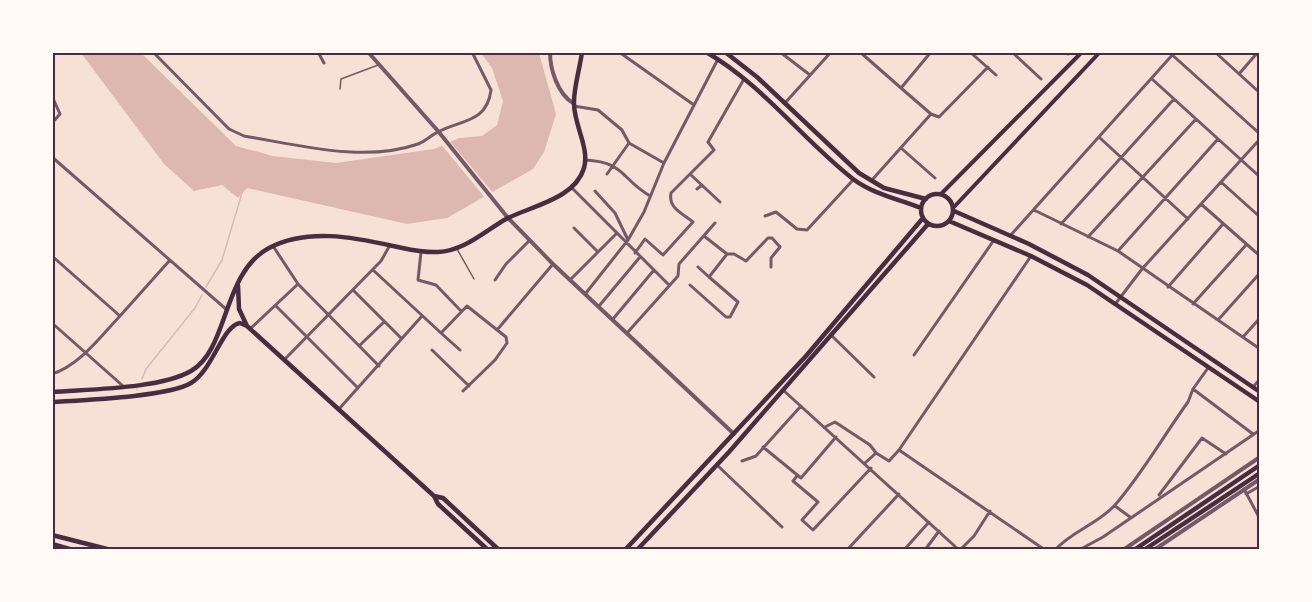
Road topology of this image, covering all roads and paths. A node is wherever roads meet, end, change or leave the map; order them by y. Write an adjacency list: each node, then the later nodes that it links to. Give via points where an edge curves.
1 (318, 52): 22 (street)
2 (368, 52): 23 (street)
3 (472, 52): 42 (street, via 491,90 487,106 474,119)
4 (550, 52): 37 (street, via 561,92)
5 (582, 52): 37 (main road)
6 (619, 52): 38 (street)
7 (706, 52): 21 (main road)
8 (725, 52): 36 (main road)
9 (780, 52): 26 (street)
10 (831, 52): 26 (street)
11 (860, 52): 31 (street)
12 (931, 52): 31 (street)
13 (970, 52): 24 (street)
14 (1012, 52): 29 (street)
15 (1082, 52): 68 (main road)
16 (1100, 52): 75 (main road, via 1001,153)
17 (1258, 52): 25 (street)
18 (1217, 53): 25 (street)
19 (155, 54): 42 (street, via 224,124 244,136 347,151 417,144)
20 (1172, 54): 30 (street); 43 (street)
21 (718, 59): 28 (main road); 38 (street)
22 (324, 63)
23 (379, 64): 32 (lane, via 341,79); 42 (street)
24 (988, 67): 27 (street); 39 (street, via 942,116)
25 (1239, 74): 33 (street)
26 (810, 75): 36 (street)
27 (996, 75)
28 (745, 77): 49 (main road); 57 (street, via 708,142 714,150)
29 (1041, 78)
30 (1152, 79): 35 (street); 44 (street)
31 (901, 88): 39 (street)
32 (340, 89)
33 (1260, 93)
34 (52, 96): 41 (street, via 60,114)
35 (1174, 99): 40 (street); 51 (street)
36 (785, 103): 47 (main road)
37 (574, 105): 46 (street, via 598,110 622,129); 52 (main road)
38 (694, 105): 54 (street)
39 (931, 114): 48 (street)
40 (1196, 119): 45 (street); 58 (street)
41 (52, 123)
42 (438, 131): 79 (street)
43 (1260, 137): 53 (street)
44 (1100, 138): 51 (street); 76 (street)
45 (1218, 139): 53 (street); 70 (street)
46 (629, 143): 54 (street); 55 (street)
47 (826, 143): 49 (main road); 62 (main road)
48 (901, 148): 60 (street); 62 (street)
49 (822, 150): 61 (main road)
50 (52, 157): 108 (street)
51 (1122, 158): 58 (street); 85 (street)
52 (585, 160): 55 (street); 65 (main road, via 583,171)
53 (1241, 160): 59 (street); 63 (street)
54 (664, 163): 69 (street)
55 (614, 165): 56 (street); 69 (street, via 629,177 634,187)
56 (607, 174)
57 (691, 175): 64 (street); 102 (street, via 670,197 674,207 693,222 663,255 645,239)
58 (1144, 177): 70 (street); 91 (street)
59 (1260, 177)
60 (935, 178)
61 (853, 179): 74 (main road, via 882,195); 77 (street, via 807,230 797,229 776,212)
62 (871, 181): 71 (main road)
63 (1221, 182): 73 (street); 78 (street)
64 (702, 185): 66 (street); 72 (street)
65 (571, 187): 79 (main road); 88 (street)
66 (697, 189)
67 (595, 191): 94 (street, via 617,216)
68 (941, 194): 71 (main road); 75 (main road)
69 (651, 196): 94 (street)
70 (1165, 196): 81 (street); 99 (street)
71 (926, 199): 74 (main road)
72 (720, 202)
73 (1201, 204): 81 (street); 86 (street)
74 (921, 208): 80 (main road)
75 (954, 209): 82 (main road); 90 (main road)
76 (1034, 210): 85 (street); 90 (street)
77 (765, 216)
78 (1260, 216)
79 (508, 218): 92 (street); 98 (main road)
80 (923, 218): 84 (main road); 178 (main road)
81 (1188, 219): 112 (street)
82 (949, 221): 84 (main road, via 943,225); 93 (main road)
83 (716, 222): 89 (street)
84 (928, 224): 147 (main road)
85 (1061, 224): 91 (street)
86 (1224, 224): 96 (street); 124 (street)
87 (574, 228): 101 (street)
88 (616, 234): 94 (street); 101 (street)
89 (704, 236): 103 (street); 122 (street, via 679,264 679,274)
90 (1010, 236): 127 (main road)
91 (1088, 237): 99 (street)
92 (530, 240): 109 (street); 119 (street)
93 (994, 240): 105 (main road); 156 (street)
94 (627, 242): 102 (street); 126 (street)
95 (390, 245): 97 (main road, via 316,235 296,237); 100 (main road); 113 (street)
96 (1246, 245): 106 (street); 129 (street)
97 (273, 246): 120 (main road, via 251,262); 121 (street)
98 (457, 248): 100 (main road); 117 (lane)
99 (1118, 251): 112 (street)
100 (421, 252): 133 (street, via 418,280 436,285)
101 (598, 252): 118 (street)
102 (635, 253): 107 (street)
103 (727, 254): 111 (street, via 748,261 770,238 780,245 771,258); 116 (street)
104 (52, 256): 135 (street)
105 (1031, 256): 128 (main road); 182 (street)
106 (1260, 256)
107 (640, 257): 114 (street); 131 (street)
108 (170, 260): 132 (street); 135 (street)
109 (553, 264): 118 (street); 143 (street)
110 (698, 267): 116 (street)
111 (771, 267)
112 (1142, 269): 124 (street); 127 (street)
113 (373, 270): 125 (street); 136 (street)
114 (654, 270): 122 (street); 138 (street)
115 (1260, 273): 139 (street)
116 (710, 277): 123 (street, via 738,302 729,318)
117 (474, 279)
118 (571, 279): 126 (street)
119 (495, 280)
120 (238, 284): 132 (main road); 142 (main road, via 239,309)
121 (298, 284): 130 (street); 134 (street)
122 (669, 285): 145 (street)
123 (690, 285)
124 (1168, 287): 129 (street)
125 (353, 290): 134 (street); 140 (street)
126 (586, 293): 131 (street)
127 (1121, 296): 128 (street); 151 (main road)
128 (1116, 303): 157 (main road)
129 (1193, 304): 139 (street)
130 (276, 306): 142 (street); 146 (street)
131 (599, 306): 138 (street)
132 (227, 310): 164 (main road, via 198,366 173,378)
133 (461, 311): 143 (street, via 469,307); 144 (street)
134 (328, 314): 146 (street); 150 (street)
135 (120, 316): 155 (street)
136 (422, 316): 144 (street); 149 (street)
137 (1260, 318): 148 (street)
138 (613, 319): 145 (street)
139 (1218, 320): 148 (street)
140 (384, 322): 149 (street); 150 (street)
141 (52, 323): 155 (street)
142 (249, 328): 158 (main road); 172 (main road, via 240,323 230,328 208,367 189,384 136,394)
143 (497, 330): 165 (street, via 507,339 506,345)
144 (441, 333): 154 (street)
145 (627, 333): 178 (street)
146 (306, 336): 158 (street); 166 (street)
147 (832, 336): 162 (street); 169 (main road)
148 (1243, 337): 152 (street)
149 (401, 338): 159 (street)
150 (359, 346): 159 (street)
151 (1194, 347): 157 (main road); 168 (main road)
152 (1260, 348)
153 (432, 350): 165 (street)
154 (460, 350)
155 (85, 352): 161 (street); 164 (street)
156 (914, 355)
157 (1190, 355): 160 (main road)
158 (284, 360): 175 (main road)
159 (379, 366): 166 (street)
160 (1208, 367): 167 (street); 173 (main road)
161 (52, 374)
162 (874, 377)
163 (1260, 379): 168 (street)
164 (123, 386): 171 (main road)
165 (469, 386): 170 (street)
166 (358, 388): 175 (street)
167 (1193, 389): 179 (street); 199 (street, via 1188,402)
168 (1257, 389)
169 (783, 390): 174 (street); 188 (main road)
170 (463, 391)
171 (52, 392)
172 (52, 402)
173 (1260, 402)
174 (801, 406): 176 (street); 181 (street)
175 (339, 410): 197 (main road)
176 (825, 427): 180 (street); 183 (street, via 835,422)
177 (1260, 430): 179 (street)
178 (734, 434): 212 (main road)
179 (1253, 434): 184 (street)
180 (836, 437): 187 (street); 192 (street, via 802,477)
181 (763, 447): 186 (street, via 754,457); 192 (street)
182 (898, 450): 183 (street, via 889,460); 200 (street)
183 (876, 453): 187 (street)
184 (1226, 454): 198 (street); 198 (street, via 1202,438)
185 (1260, 457): 221 (street)
186 (742, 461)
187 (865, 463): 190 (street)
188 (717, 465): 204 (street); 213 (main road)
189 (1260, 465): 222 (main road)
190 (871, 468): 192 (street, via 813,530 802,520 818,502 793,481); 196 (street)
191 (1260, 473): 223 (main road)
192 (797, 476)
193 (1260, 479): 195 (street)
194 (1260, 486): 195 (street)
195 (1245, 492): 202 (street); 224 (street)
196 (899, 494): 203 (street); 214 (street)
197 (434, 496): 210 (main road); 211 (main road, via 443,498)
198 (1157, 498): 201 (street)
199 (1114, 506): 201 (street); 219 (street)
200 (990, 512): 217 (street, via 974,536); 218 (street)
201 (1130, 517): 220 (street)
202 (1260, 519)
203 (929, 522): 205 (street); 215 (street)
204 (782, 527)
205 (939, 531): 216 (street); 217 (street)
206 (52, 535): 209 (main road)
207 (52, 544): 208 (main road)
208 (73, 549)
209 (111, 549)
210 (488, 549)
211 (499, 549)
212 (625, 549)
213 (637, 549)
214 (847, 549)
215 (904, 549)
216 (925, 549)
217 (959, 549)
218 (1045, 549)
219 (1055, 549)
220 (1079, 549)
221 (1123, 549)
222 (1134, 549)
223 (1144, 549)
224 (1154, 549)

